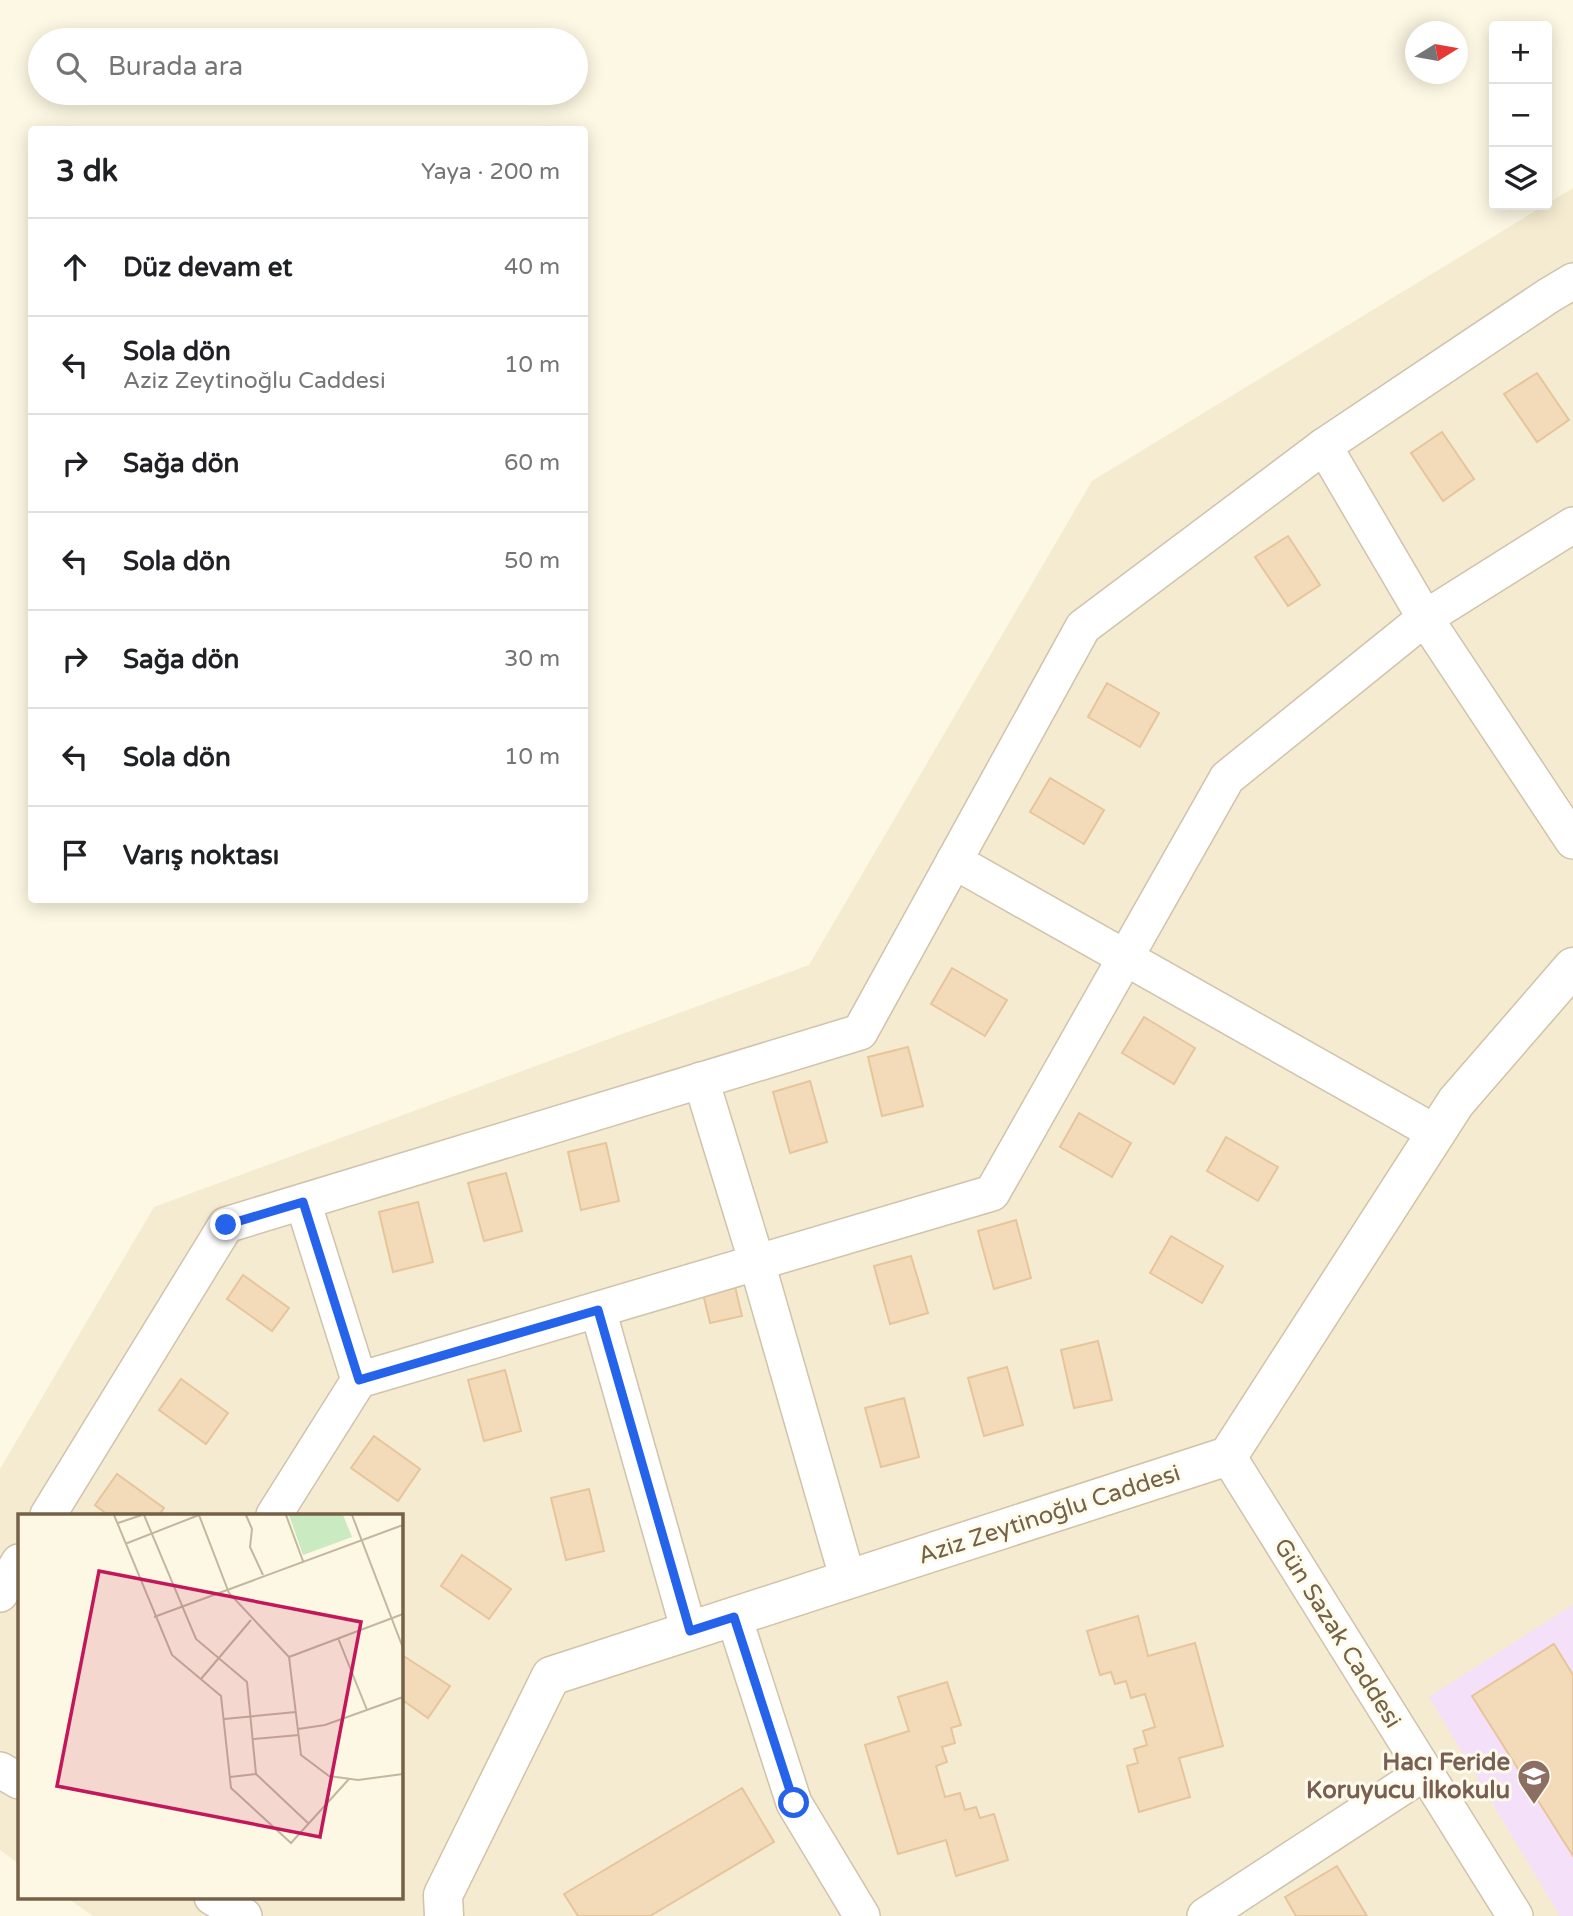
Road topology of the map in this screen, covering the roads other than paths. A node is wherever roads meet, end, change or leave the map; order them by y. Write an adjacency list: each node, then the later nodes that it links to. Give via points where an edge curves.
1 (1573, 281): 2 (street)
2 (1324, 446): 4 (street); 6 (street, via 1083,627)
3 (1573, 525): 4 (street)
4 (1425, 618): 5 (street); 7 (street, via 1227,778)
5 (1573, 841)
6 (954, 861): 7 (street); 9 (street, via 860,1032)
7 (1125, 958): 10 (street); 12 (street, via 992,1193)
8 (1573, 967): 10 (main road, via 1456,1102)
9 (701, 1080): 11 (street); 12 (street)
10 (1436, 1133): 15 (main road)
11 (303, 1202): 14 (street); 16 (street, via 226,1225)
12 (757, 1263): 13 (street); 19 (street)
13 (598, 1310): 14 (street); 22 (street)
14 (359, 1380): 17 (street)
15 (1228, 1456): 19 (main road, Aziz Zeytinoğlu Caddesi); 24 (street, Gün Sazak Caddesi)
16 (49, 1514)
17 (275, 1514)
18 (18, 1564): 20 (street)
19 (848, 1580): 21 (main road, Aziz Zeytinoğlu Caddesi)
20 (0, 1594)
21 (734, 1617): 22 (main road, Aziz Zeytinoğlu Caddesi); 29 (street, via 794,1803)
22 (690, 1631): 28 (main road, Aziz Zeytinoğlu Caddesi, via 551,1676 443,1895)
23 (0, 1770): 25 (street)
24 (1425, 1772): 30 (street); 31 (street, Gün Sazak Caddesi)
25 (18, 1780)
26 (214, 1898): 27 (street)
27 (244, 1916)
28 (444, 1916)
29 (862, 1916)
30 (1205, 1916)
31 (1515, 1916)

